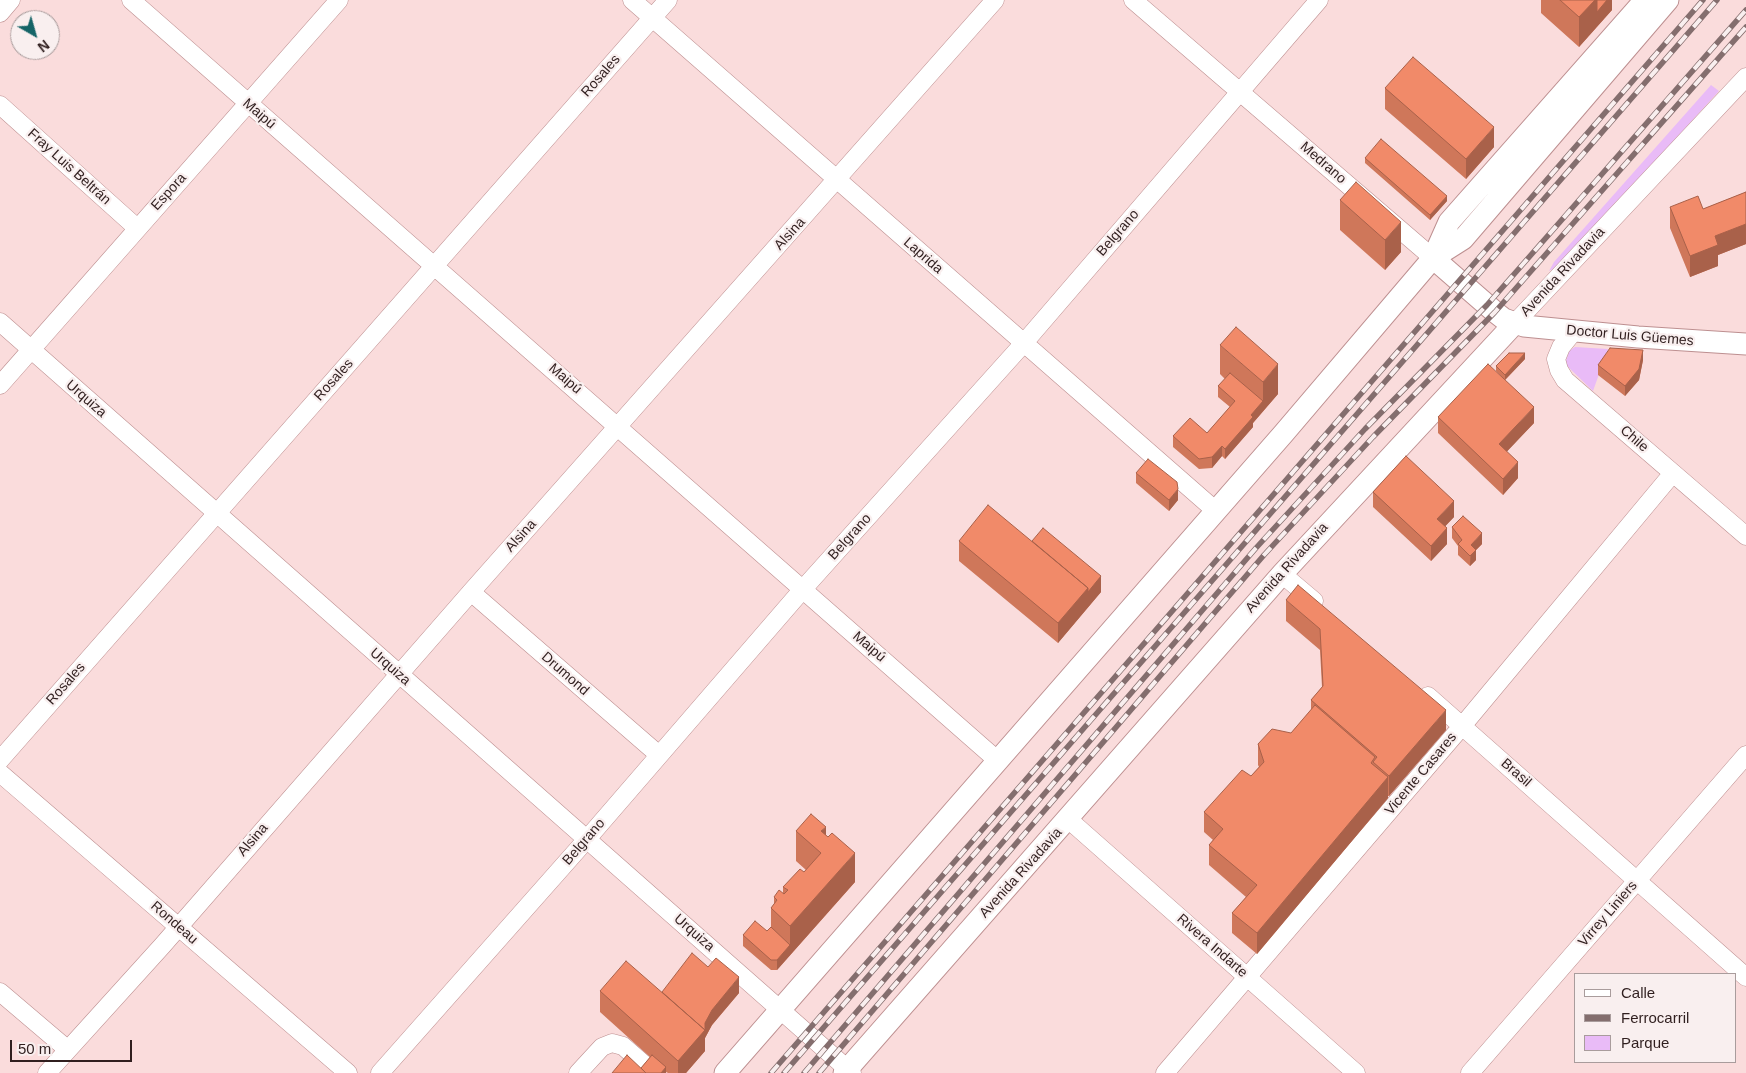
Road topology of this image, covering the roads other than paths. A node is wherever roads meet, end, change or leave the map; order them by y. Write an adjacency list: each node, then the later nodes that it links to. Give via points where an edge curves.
1 (11, 0): 11 (street)
2 (132, 0): 15 (street, Maipú)
3 (340, 0): 15 (street, Espora)
4 (632, 0): 12 (street, Laprida)
5 (668, 0): 12 (street, Rosales)
6 (995, 0): 17 (street, Alsina)
7 (1133, 0): 14 (street, Medrano)
8 (1319, 0): 14 (street, Belgrano)
9 (1668, 0): 19 (main road, via 1463,239)
10 (1640, 2): 19 (main road, via 1449,222)
11 (0, 13)
12 (652, 18): 17 (street, Laprida); 20 (street, Rosales)
13 (1746, 77): 22 (street, Avenida Rivadavia)
14 (1239, 91): 19 (street, Medrano); 24 (street, Belgrano)
15 (248, 104): 18 (street, Espora); 20 (street, Maipú)
16 (0, 105): 18 (street, Fray Luis Beltrán)
17 (837, 181): 24 (street, Laprida); 28 (street, Alsina)
18 (137, 228): 26 (street, Espora)
19 (1433, 258): 22 (main road, Medrano, via 1495,312); 30 (main road)
20 (435, 267): 28 (street, Maipú); 31 (street, Rosales)
21 (0, 322): 26 (street, Urquiza)
22 (1515, 323): 23 (main road, Doctor Luis Güemes); 33 (main road, Avenida Rivadavia)
23 (1574, 332): 25 (main road, Doctor Luis Güemes); 29 (street, Chile, via 1556,359 1565,380)
24 (1023, 344): 30 (street, Laprida); 34 (street, Belgrano)
25 (1746, 344)
26 (31, 350): 27 (street, Espora); 31 (street, Urquiza)
27 (0, 385)
28 (619, 427): 34 (street, Maipú); 35 (street, Alsina)
29 (1673, 473): 32 (street, Chile); 39 (street, Vicente Casares)
30 (1216, 510): 43 (main road)
31 (216, 513): 37 (street, Urquiza); 42 (street, Rosales)
32 (1746, 536)
33 (1282, 574): 36 (street); 45 (main road, Avenida Rivadavia)
34 (803, 589): 40 (street, Belgrano); 43 (street, Maipú)
35 (471, 592): 37 (street, Alsina); 40 (street, Drumond)
36 (1327, 612)
37 (399, 675): 46 (street, Urquiza); 48 (street, Alsina)
38 (1418, 688): 39 (street, Brasil)
39 (1463, 726): 47 (street, Brasil); 49 (street, Vicente Casares)
40 (659, 755): 46 (street, Belgrano)
41 (1746, 755): 47 (street, Virrey Liniers)
42 (0, 760)
43 (997, 760): 52 (main road)
44 (0, 773): 48 (street, Rondeau)
45 (1068, 819): 49 (street, Rivera Indarte); 54 (main road, Avenida Rivadavia)
46 (587, 839): 52 (street, Urquiza); 57 (street, Belgrano)
47 (1638, 880): 50 (street, Brasil); 63 (street, Virrey Liniers)
48 (178, 926): 53 (street, Alsina); 56 (street, Rondeau)
49 (1248, 977): 61 (street, Vicente Casares); 62 (street, Rivera Indarte)
50 (1746, 977)
51 (0, 992): 53 (street)
52 (781, 1009): 54 (street, Urquiza); 60 (main road)
53 (67, 1049): 55 (street, Alsina)
54 (848, 1072)
55 (47, 1073)
56 (348, 1073)
57 (380, 1073)
58 (578, 1073): 59 (street, via 602,1047 612,1043 624,1046)
59 (654, 1073)
60 (725, 1073)
61 (1166, 1073)
62 (1356, 1073)
63 (1470, 1073)

